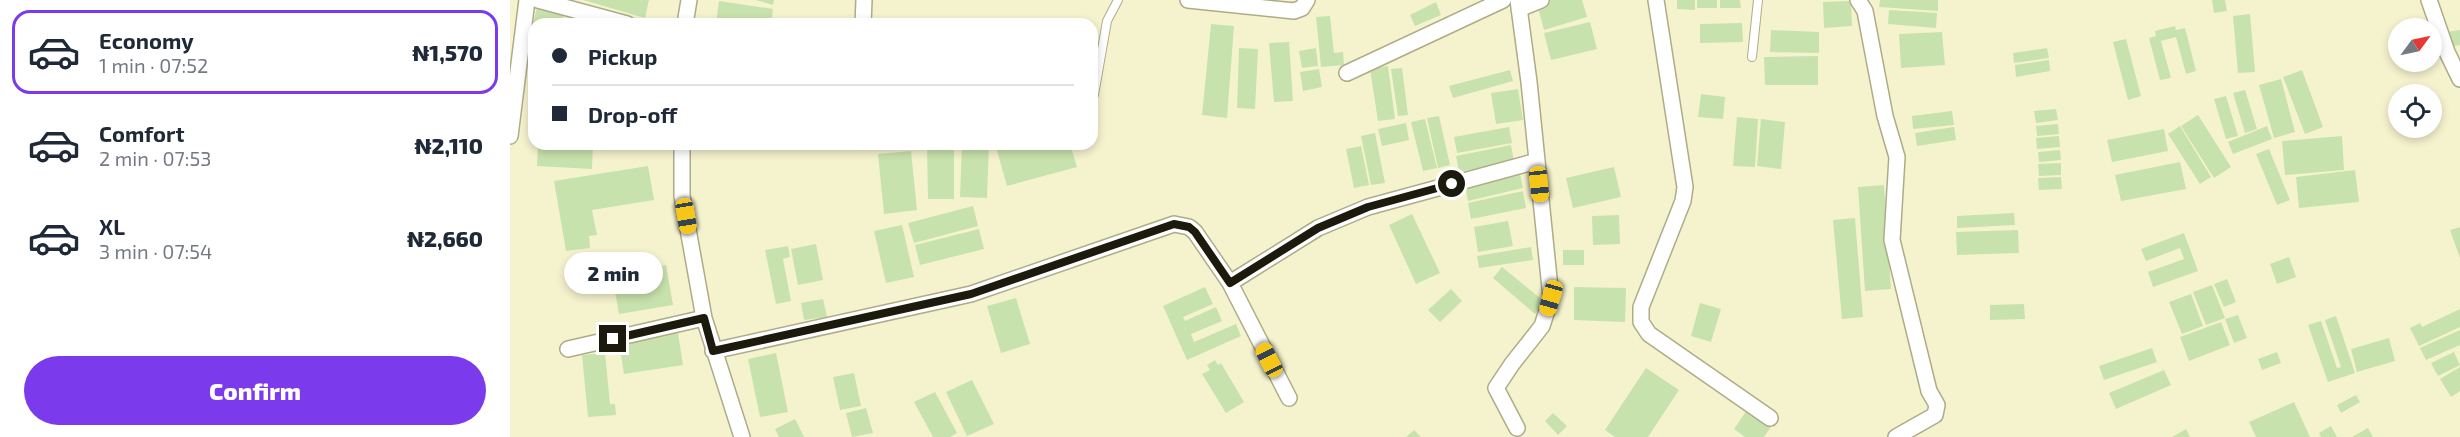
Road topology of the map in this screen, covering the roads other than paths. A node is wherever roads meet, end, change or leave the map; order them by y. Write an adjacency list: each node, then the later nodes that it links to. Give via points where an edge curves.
1 (527, 0): 18 (street)
2 (538, 0): 15 (street)
3 (689, 0): 16 (street)
4 (864, 0): 17 (street)
5 (1118, 0): 20 (lane, via 1107,21)
6 (1188, 0): 7 (street, via 1294,11)
7 (1307, 0)
8 (1503, 0): 21 (street)
9 (1541, 0): 14 (street)
10 (1656, 0): 31 (street, via 1685,187 1641,307 1641,322 1649,334)
11 (1758, 0): 19 (lane)
12 (1858, 0): 34 (street, via 1864,11 1897,157 1892,240 1929,391 1937,405 1935,415)
13 (2429, 0): 22 (street)
14 (1519, 5): 25 (street)
15 (605, 18)
16 (685, 18)
17 (863, 18)
18 (516, 45): 23 (street)
19 (1752, 57)
20 (1098, 72)
21 (1347, 73)
22 (2460, 79)
23 (510, 136)
24 (682, 150): 27 (street, via 682,196)
25 (1537, 161): 26 (street, via 1368,207 1318,228); 32 (street, via 1551,298 1542,326 1497,388)
26 (1230, 283): 29 (street, via 1195,232 1174,224 971,294); 30 (street)
27 (704, 318): 28 (street); 29 (street)
28 (568, 349)
29 (713, 351): 33 (street)
30 (1289, 398)
31 (1770, 418)
32 (1517, 428)
33 (742, 437)
34 (1896, 437)

